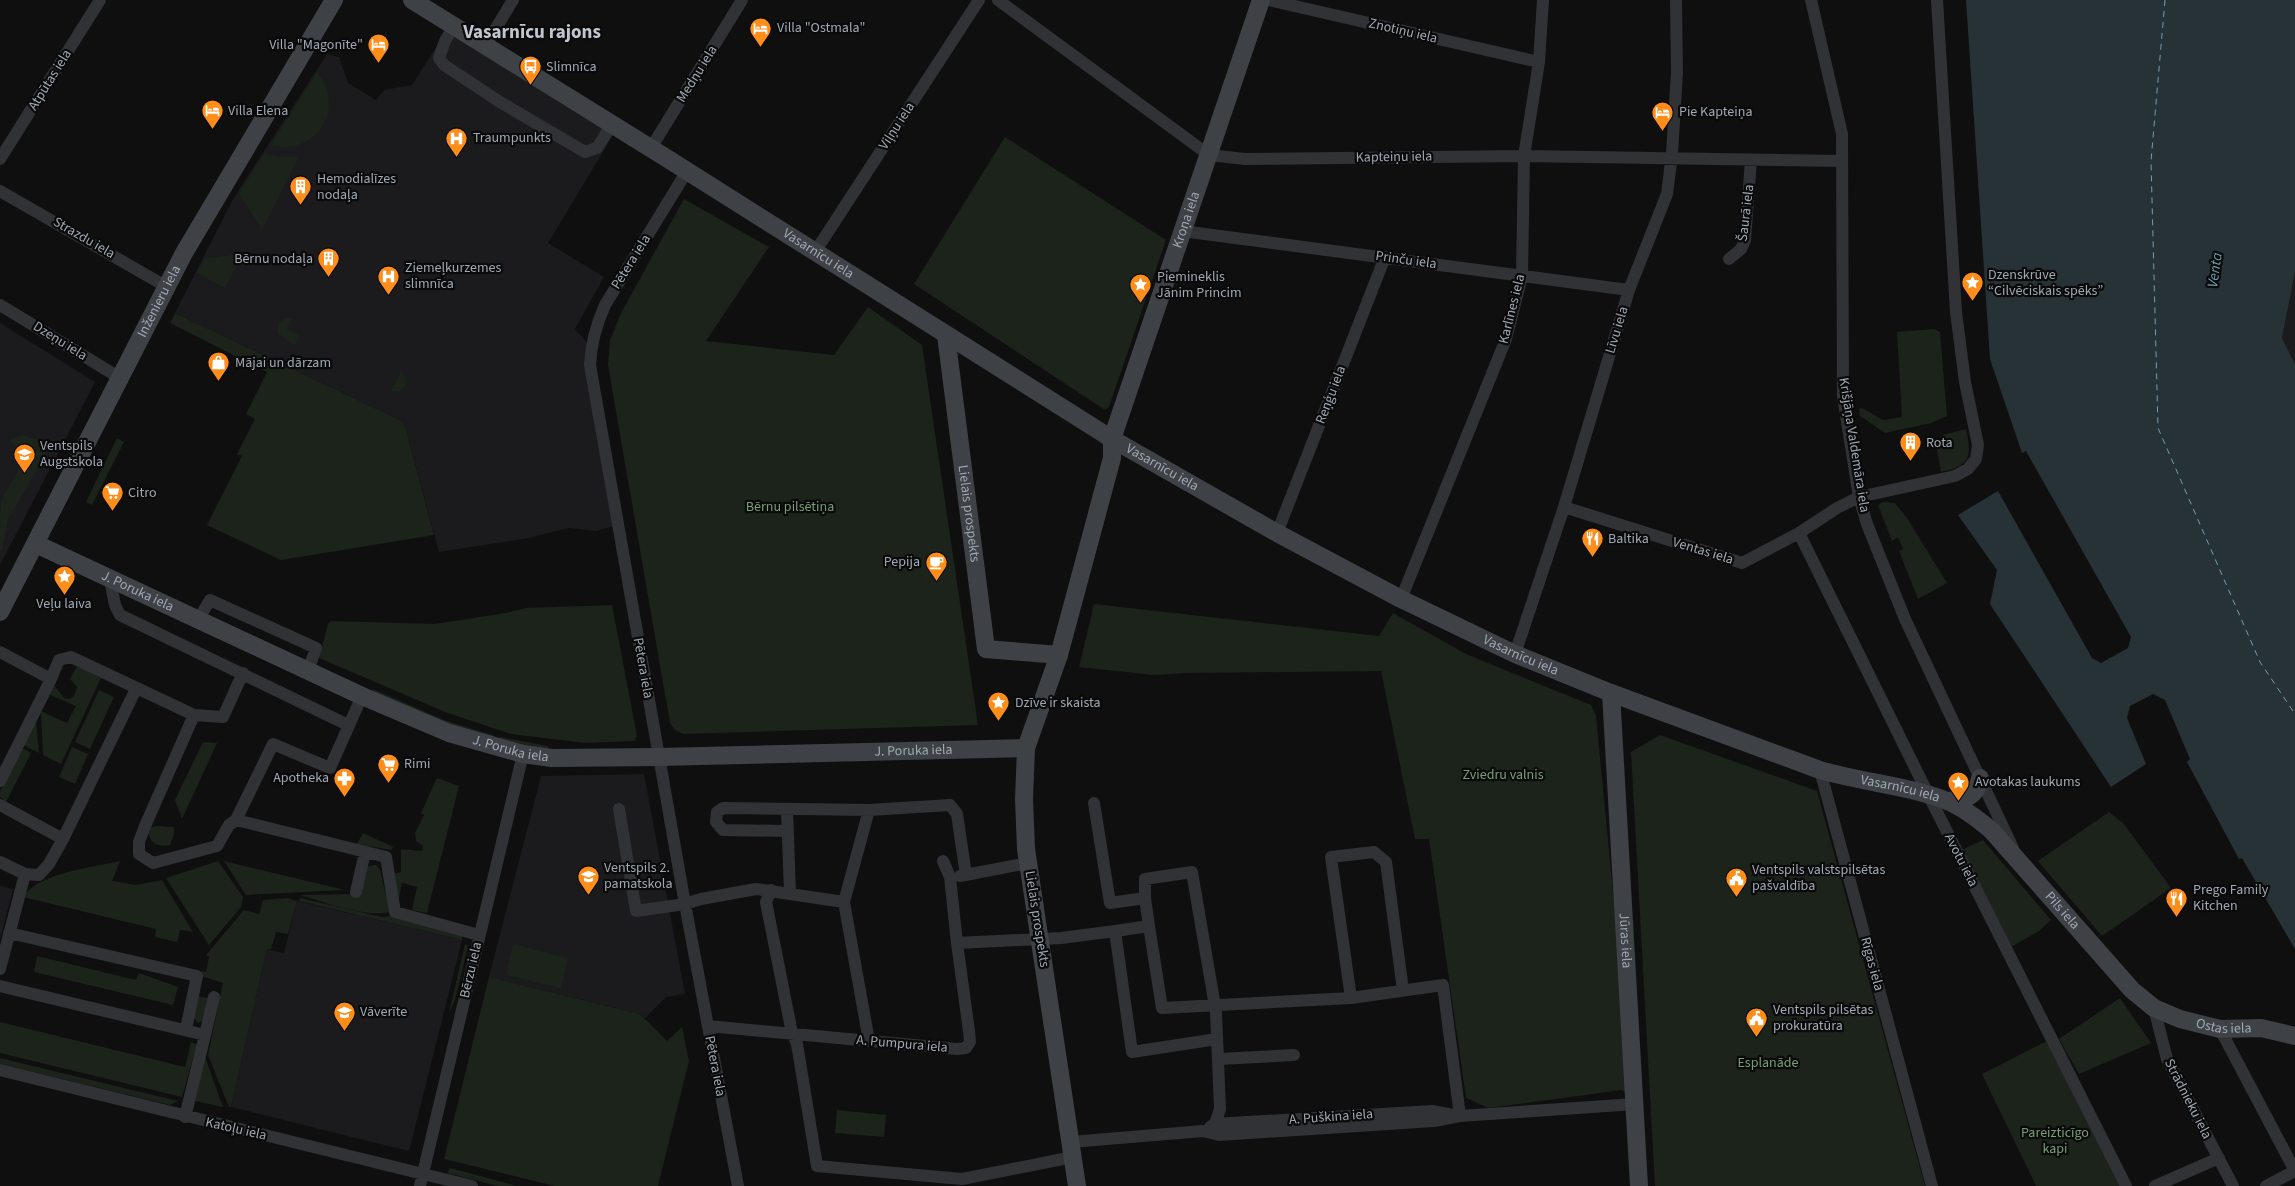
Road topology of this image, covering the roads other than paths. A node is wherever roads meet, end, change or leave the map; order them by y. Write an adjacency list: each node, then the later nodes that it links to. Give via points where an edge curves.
1 (100, 0): 21 (street, Atpūtas iela)
2 (334, 0): 32 (street, Inženieru iela, via 224,182)
3 (412, 0): 14 (street, Vasarnīcu iela)
4 (513, 0): 15 (street)
5 (742, 0): 18 (street, Medņu iela)
6 (979, 0): 28 (street, Viļņu iela)
7 (998, 0): 19 (street, Kapteiņu iela)
8 (1261, 0): 19 (street, Kroņa iela)
9 (1268, 0): 16 (street, Znotiņu iela)
10 (1543, 0): 16 (street, Karlīnes iela)
11 (1676, 0): 22 (street, Līvu iela, via 1678,72)
12 (1811, 0): 24 (street, Krišjāņa Valdemāra iela, via 1841,122)
13 (1937, 0): 38 (street, Ventas iela, via 1956,312 1978,446 1976,459 1968,469 1955,476)
14 (454, 26): 15 (street, Vasarnīcu iela); 17 (street, via 439,58 444,65 500,102 585,152 597,148)
15 (485, 46): 17 (street, Vasarnīcu iela)
16 (1539, 62): 20 (street, Karlīnes iela)
17 (612, 124): 18 (street, Vasarnīcu iela)
18 (651, 148): 25 (street, Vasarnīcu iela)
19 (1209, 155): 20 (street, Kapteiņu iela, via 1245,159); 27 (street, Kroņa iela)
20 (1524, 156): 22 (street, Kapteiņu iela); 31 (street, Karlīnes iela)
21 (0, 159)
22 (1671, 159): 23 (street, Kapteiņu iela); 33 (street, Līvu iela, via 1666,194)
23 (1751, 160): 24 (street, Kapteiņu iela); 30 (street, Šaurā iela, via 1744,240 1741,249)
24 (1842, 161): 38 (street, Krišjāņa Valdemāra iela, via 1843,396)
25 (688, 171): 28 (street, Vasarnīcu iela); 60 (street, Pētera iela, via 605,305 590,346 590,365)
26 (0, 191): 32 (street, Strazdu iela)
27 (1182, 231): 29 (street, Prinču iela); 37 (street, Kroņa iela)
28 (816, 252): 35 (street, Vasarnīcu iela)
29 (1385, 257): 31 (street, Prinču iela); 40 (street, Reņģu iela)
30 (1729, 259)
31 (1522, 276): 33 (street, Prinču iela); 44 (street, Karlīnes iela, via 1506,339)
32 (167, 286): 36 (street, Inženieru iela)
33 (1629, 290): 39 (street, Līvu iela)
34 (0, 305): 36 (street, Dzeņu iela)
35 (946, 335): 37 (street, Vasarnīcu iela); 48 (street, Lielais prospekts, via 986,649)
36 (120, 378): 42 (street, Inženieru iela)
37 (1112, 440): 40 (street, Vasarnīcu iela); 48 (street, Lielais prospekts, via 1112,458)
38 (1859, 497): 41 (street, Ventas iela); 62 (street, Krišjāņa Valdemāra iela, via 1905,619)
39 (1564, 507): 41 (street, Ventas iela, via 1742,563); 49 (street, Līvu iela)
40 (1277, 533): 44 (street, Vasarnīcu iela)
41 (1799, 533): 64 (street, Avotu iela)
42 (36, 544): 43 (street, J. Poruka iela); 45 (street, Inženieru iela)
43 (110, 580): 46 (street, J. Poruka iela); 51 (street, via 120,615)
44 (1401, 599): 49 (street, Vasarnīcu iela)
45 (0, 612)
46 (198, 620): 50 (street, J. Poruka iela); 50 (street, via 210,600 316,648)
47 (0, 652): 52 (street)
48 (1059, 654): 58 (street, Lielais prospekts)
49 (1515, 654): 54 (street, Vasarnīcu iela)
50 (308, 670): 55 (street, J. Poruka iela)
51 (244, 673): 56 (street, via 223,717); 57 (street)
52 (51, 679): 53 (street, via 59,660 71,656); 63 (street)
53 (136, 689): 56 (street); 74 (street)
54 (1611, 693): 61 (street, Vasarnīcu iela); 113 (street, Jūras iela)
55 (362, 696): 57 (street); 59 (street, J. Poruka iela, via 449,733)
56 (194, 715): 72 (street, via 145,826 139,842 139,854 153,863 217,846 229,825)
57 (348, 724): 72 (street, via 330,768 273,744)
58 (1026, 748): 60 (street, J. Poruka iela); 79 (street, Lielais prospekts, via 1024,799)
59 (523, 754): 60 (street, J. Poruka iela, via 552,758); 92 (street, Bērzu iela)
60 (659, 757): 88 (street, Pētera iela)
61 (1820, 770): 64 (street, Vasarnīcu iela); 126 (street, Rīgas iela)
62 (1980, 778): 65 (street, via 1972,796); 77 (street, Krišjāņa Valdemāra iela)
63 (0, 780)
64 (1928, 795): 65 (street, Vasarnīcu iela); 127 (street, Avotu iela)
65 (1948, 801): 71 (street, Vasarnīcu iela)
66 (1094, 803): 86 (street, via 1110,903)
67 (0, 805): 74 (street)
68 (619, 810): 88 (street, via 636,911)
69 (788, 810): 70 (street); 73 (street); 73 (street, via 723,808 717,812 716,822 723,830)
70 (870, 810): 81 (street, via 950,805 957,814); 87 (street)
71 (1970, 813): 77 (street, Pils iela, via 1992,831)
72 (236, 820): 75 (street)
73 (788, 831): 85 (street)
74 (63, 839): 80 (street, via 39,875)
75 (365, 852): 84 (street); 92 (street, via 386,857 395,912)
76 (943, 861): 82 (street)
77 (2019, 861): 101 (street, Pils iela, via 2132,990)
78 (0, 862): 80 (street)
79 (1028, 863): 81 (street); 93 (street, Lielais prospekts)
80 (24, 874): 91 (street)
81 (966, 875): 82 (street)
82 (950, 877): 94 (street)
83 (770, 890): 85 (street); 88 (street, via 755,889); 105 (street, via 766,902)
84 (356, 892)
85 (790, 893): 87 (street)
86 (1145, 898): 89 (street); 100 (street, via 1145,879 1192,872)
87 (844, 902): 109 (street)
88 (685, 904): 102 (street, Pētera iela)
89 (1149, 926): 90 (street); 100 (street, via 1162,1008)
90 (1115, 931): 93 (street); 108 (street, via 1132,1052)
91 (9, 933): 95 (street); 103 (street, via 196,976)
92 (479, 935): 121 (street, Bērzu iela)
93 (1040, 939): 94 (street); 118 (street, Lielais prospekts)
94 (957, 943): 109 (street, A. Pumpura iela, via 970,1042 966,1048)
95 (0, 969)
96 (0, 986): 103 (street)
97 (1403, 990): 99 (street); 99 (street, via 1386,862 1374,852 1331,857); 114 (street, via 1442,984)
98 (214, 997): 106 (street)
99 (1351, 998): 100 (street)
100 (1216, 1006): 108 (street)
101 (2154, 1008): 104 (street, Ostas iela, via 2180,1019); 119 (street, Strādnieku iela, via 2167,1059)
102 (708, 1026): 105 (street, A. Pumpura iela); 123 (street, Pētera iela)
103 (186, 1029): 106 (street)
104 (2220, 1029): 107 (street, Ostas iela, via 2261,1028); 120 (street)
105 (792, 1033): 109 (street, A. Pumpura iela); 118 (street, A. Puškina iela, via 797,1044 817,1166 962,1179)
106 (205, 1035): 115 (street)
107 (2295, 1036)
108 (1217, 1039): 111 (street)
109 (869, 1041)
110 (1294, 1055): 111 (street)
111 (1219, 1059): 116 (street, via 1220,1109)
112 (0, 1070): 115 (street, Katoļu iela)
113 (1635, 1104): 114 (street, A. Puškina iela); 125 (street, Jūras iela)
114 (1460, 1116): 116 (street, A. Puškina iela, via 1432,1111); 117 (street, A. Puškina iela, via 1434,1121 1218,1135)
115 (185, 1117): 121 (street, Katoļu iela)
116 (1215, 1124): 117 (street, A. Puškina iela)
117 (1203, 1131): 118 (street, A. Puškina iela)
118 (1072, 1149): 124 (street, Lielais prospekts)
119 (2219, 1158): 128 (street); 129 (street, Strādnieku iela)
120 (2295, 1171): 130 (street)
121 (422, 1180): 122 (street, Katoļu iela)
122 (472, 1186)
123 (738, 1186)
124 (1077, 1186)
125 (1638, 1186)
126 (1932, 1186)
127 (2126, 1186)
128 (2155, 1186)
129 (2233, 1186)
130 (2266, 1186)

